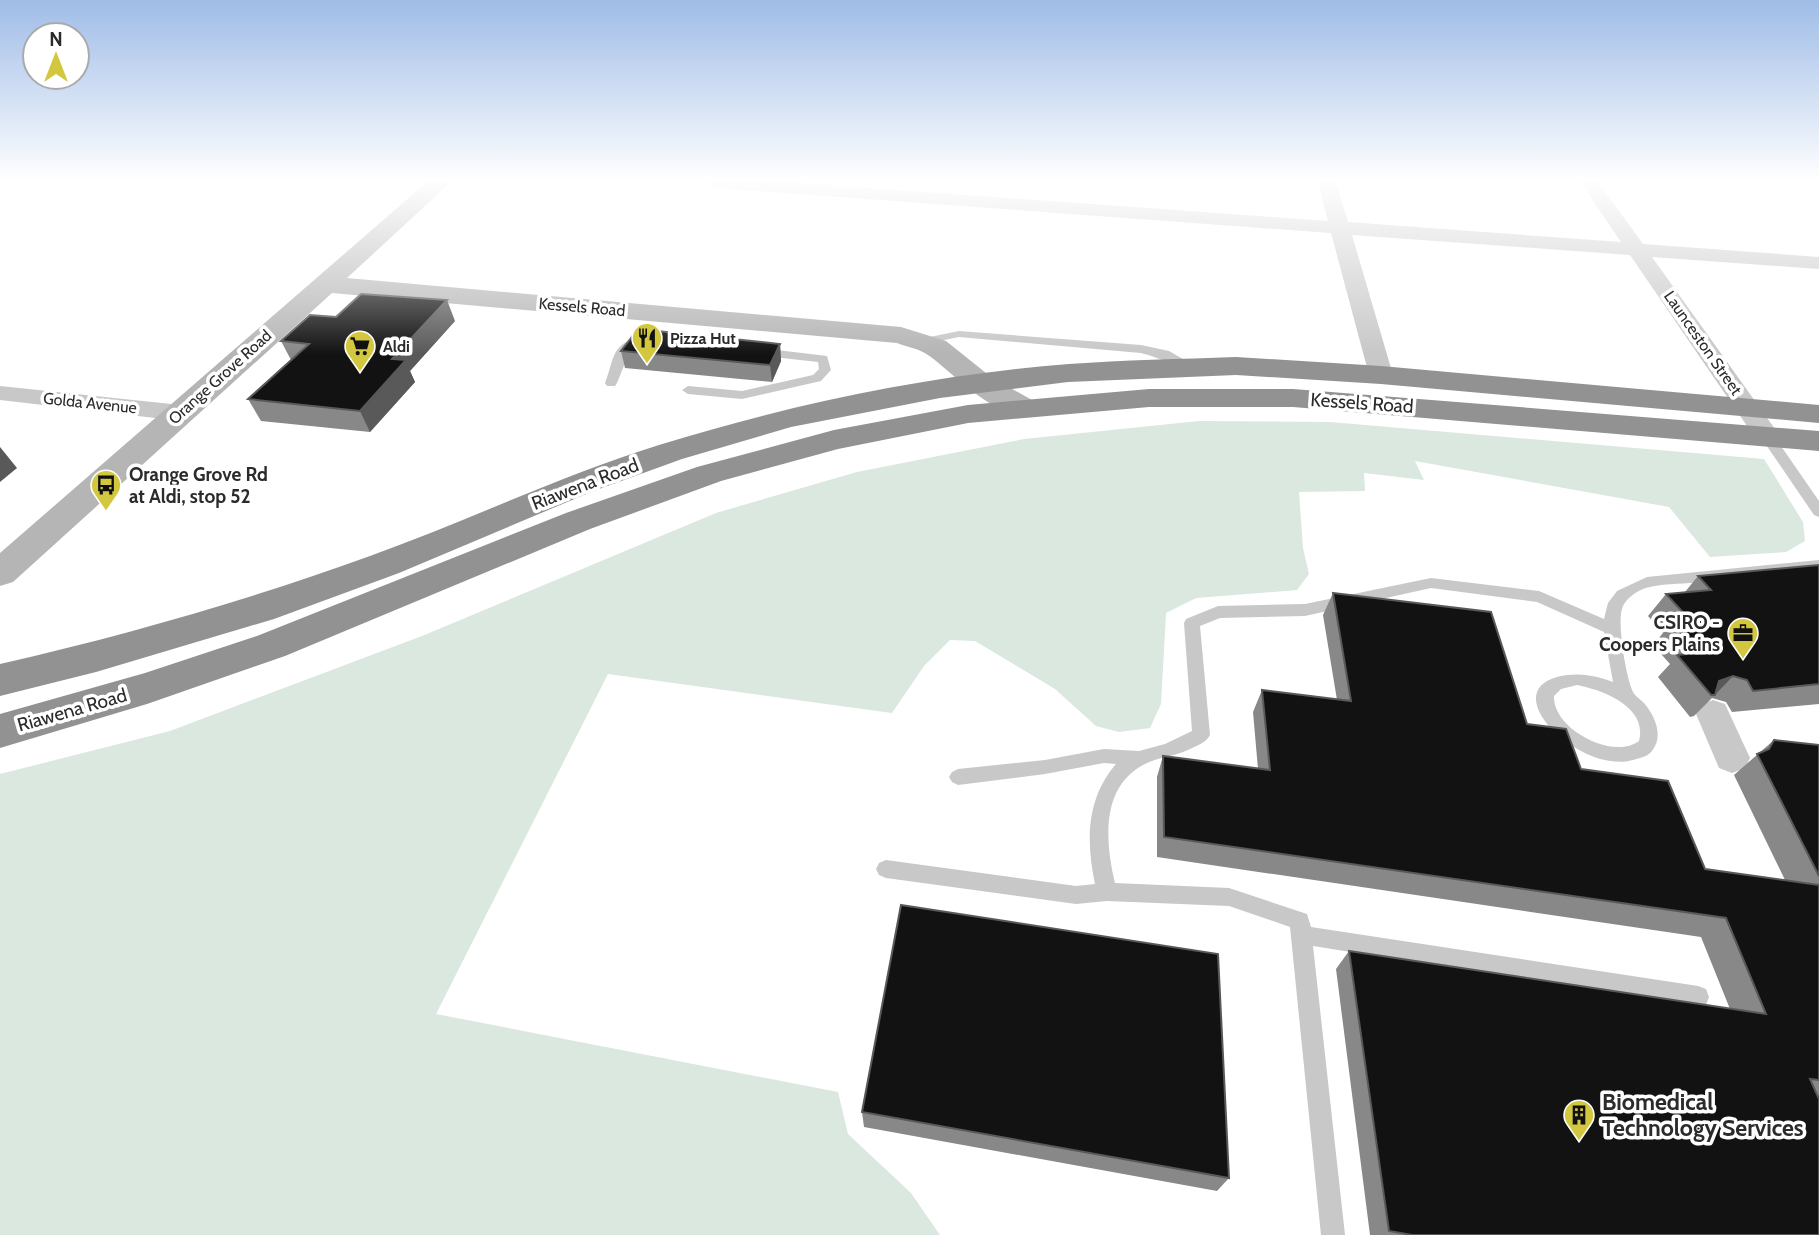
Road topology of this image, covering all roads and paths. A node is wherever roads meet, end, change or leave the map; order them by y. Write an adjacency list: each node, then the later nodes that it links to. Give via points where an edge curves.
1 (373, 240): 7 (main road, Orange Grove Road)
2 (1343, 240): 12 (street)
3 (1490, 240): 5 (street)
4 (1630, 240): 5 (street, Launceston Street)
5 (1637, 250): 6 (street); 18 (street, Launceston Street)
6 (1819, 263)
7 (323, 284): 8 (main road, Kessels Road, via 887,333); 19 (main road, Orange Grove Road)
8 (924, 341): 11 (lane, Kessels Road, via 959,334 1142,349); 14 (main road, Kessels Road, via 948,354)
9 (654, 342): 13 (lane, via 629,343 620,352)
10 (745, 351): 15 (lane, via 822,359 825,370 817,378 742,395)
11 (1189, 366): 12 (highway, Kessels Road); 14 (highway, Riawena Road)
12 (1381, 375): 18 (highway, Kessels Road)
13 (611, 383)
14 (980, 383): 17 (main road, Kessels Road); 27 (highway, Riawena Road, via 834,408 707,441 579,484 260,609)
15 (688, 390)
16 (0, 393): 19 (street, Golda Avenue)
17 (1021, 407): 21 (highway, Kessels Road, via 1149,398 1293,398); 30 (highway, Riawena Road, via 895,427 709,474 578,521 271,646)
18 (1748, 408): 20 (highway, Kessels Road); 21 (street, Launceston Street)
19 (181, 413): 25 (main road, Orange Grove Road)
20 (1819, 414)
21 (1767, 436): 22 (highway, Kessels Road); 23 (lane)
22 (1819, 441)
23 (1819, 512)
24 (1815, 563): 26 (lane, via 1647,582 1627,591 1614,605)
25 (0, 573)
26 (1611, 628): 28 (lane); 31 (lane, via 1539,597 1431,583 1305,610 1218,612 1192,623 1201,735)
27 (0, 680)
28 (1625, 696): 28 (lane, via 1648,721 1651,734 1639,753 1624,756 1605,754 1569,738 1548,715 1544,703 1553,685 1577,679)
29 (1713, 715): 32 (street)
30 (0, 731)
31 (1140, 758): 33 (lane, via 1104,756); 35 (lane, via 1115,775 1103,802 1096,836)
32 (1732, 758)
33 (958, 777)
34 (886, 869): 35 (lane, via 1076,895)
35 (1107, 892): 36 (lane, via 1229,897 1300,921)
36 (1301, 935): 37 (lane); 38 (lane)
37 (1698, 997)
38 (1333, 1235)

